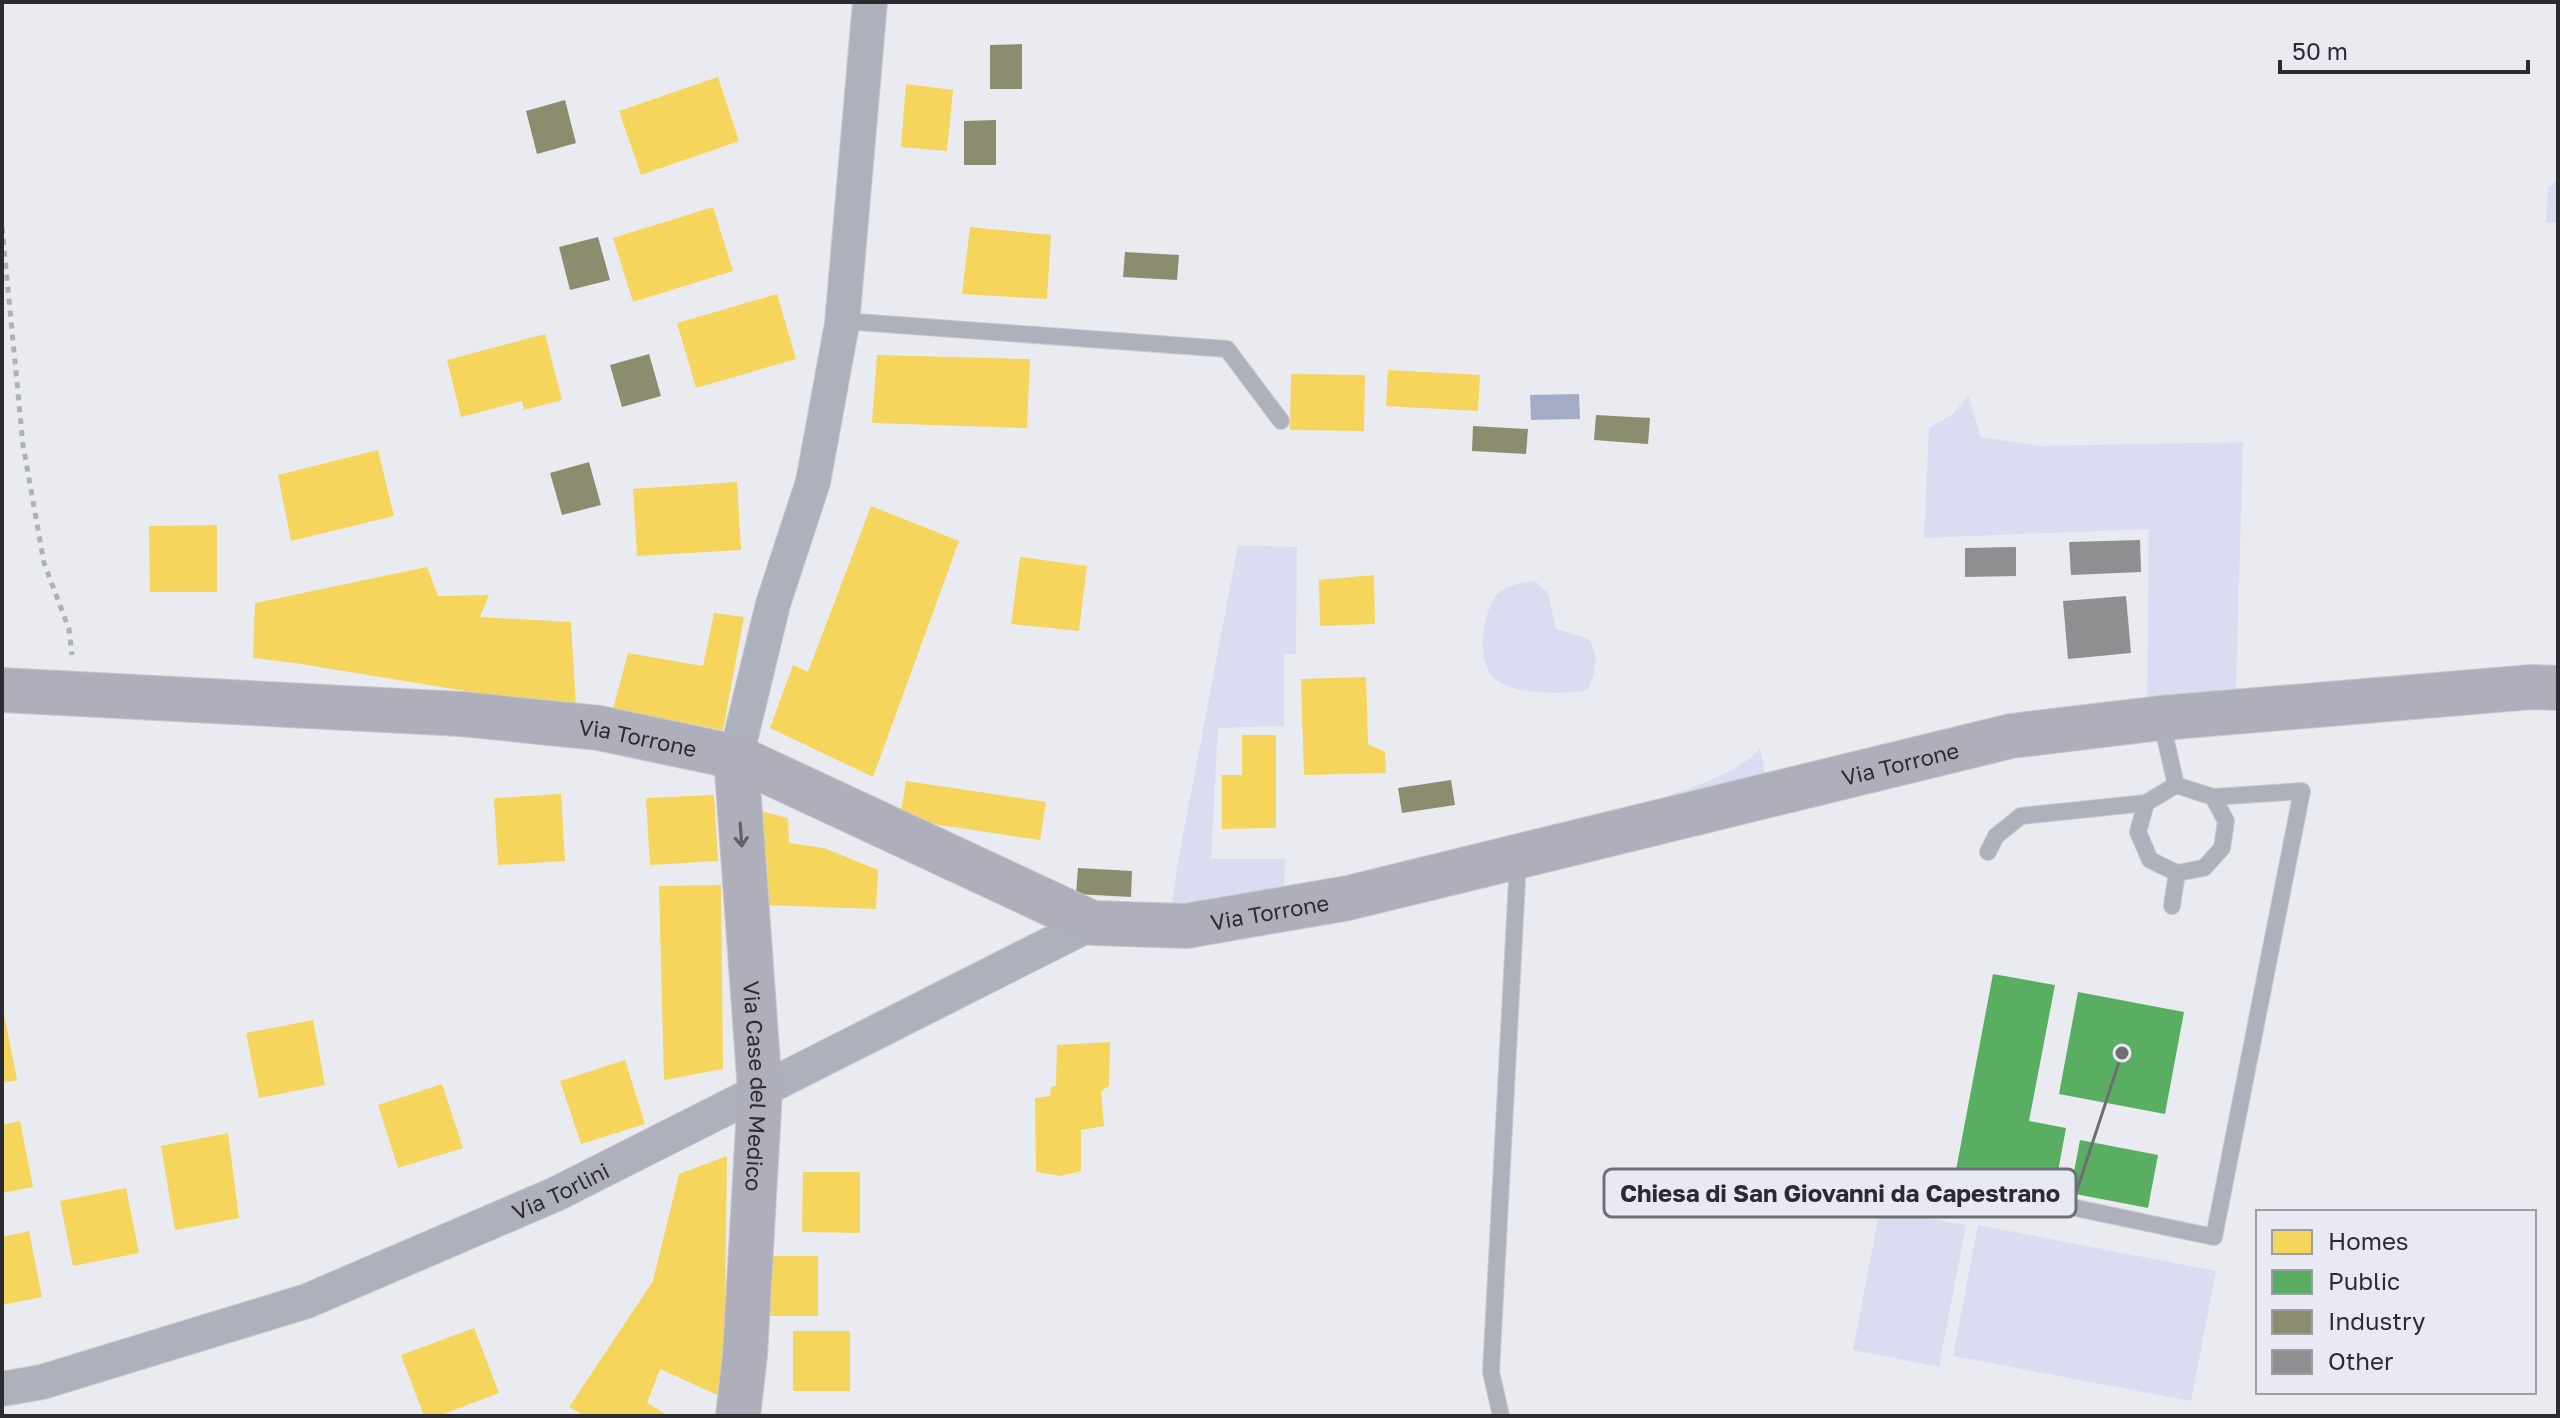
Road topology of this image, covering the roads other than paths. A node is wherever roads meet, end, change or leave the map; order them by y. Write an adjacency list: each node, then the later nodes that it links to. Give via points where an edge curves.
1 (870, 2): 2 (street)
2 (842, 324): 3 (lane, via 1227,349); 7 (street, via 813,482 773,604)
3 (1281, 421)
4 (2558, 688): 6 (main road, Via Torrone)
5 (2, 690): 7 (main road, Via Torrone, via 461,714 599,728)
6 (2161, 718): 8 (lane); 12 (main road, Via Torrone, via 1997,739)
7 (736, 757): 15 (main road, Via Torrone); 16 (main road, Via Case del Medico, one-way to 16)
8 (2176, 785): 9 (lane); 10 (lane)
9 (2213, 797): 13 (lane, via 2226,821 2222,848 2204,868); 17 (lane, via 2302,791 2214,1237)
10 (2146, 803): 11 (lane, via 2021,816 1996,836); 13 (lane, via 2138,832 2150,860)
11 (1988, 852)
12 (1519, 855): 15 (main road, Via Torrone, via 1348,898 1186,926); 20 (lane, via 1491,1372)
13 (2177, 873): 14 (lane)
14 (2172, 906)
15 (1092, 923): 16 (street, Via Torlini)
16 (760, 1091): 18 (street, Via Torlini, via 556,1194 307,1301 42,1382); 19 (main road, Via Case del Medico)
17 (1971, 1186)
18 (2, 1389)
19 (738, 1416)
20 (1501, 1416)

